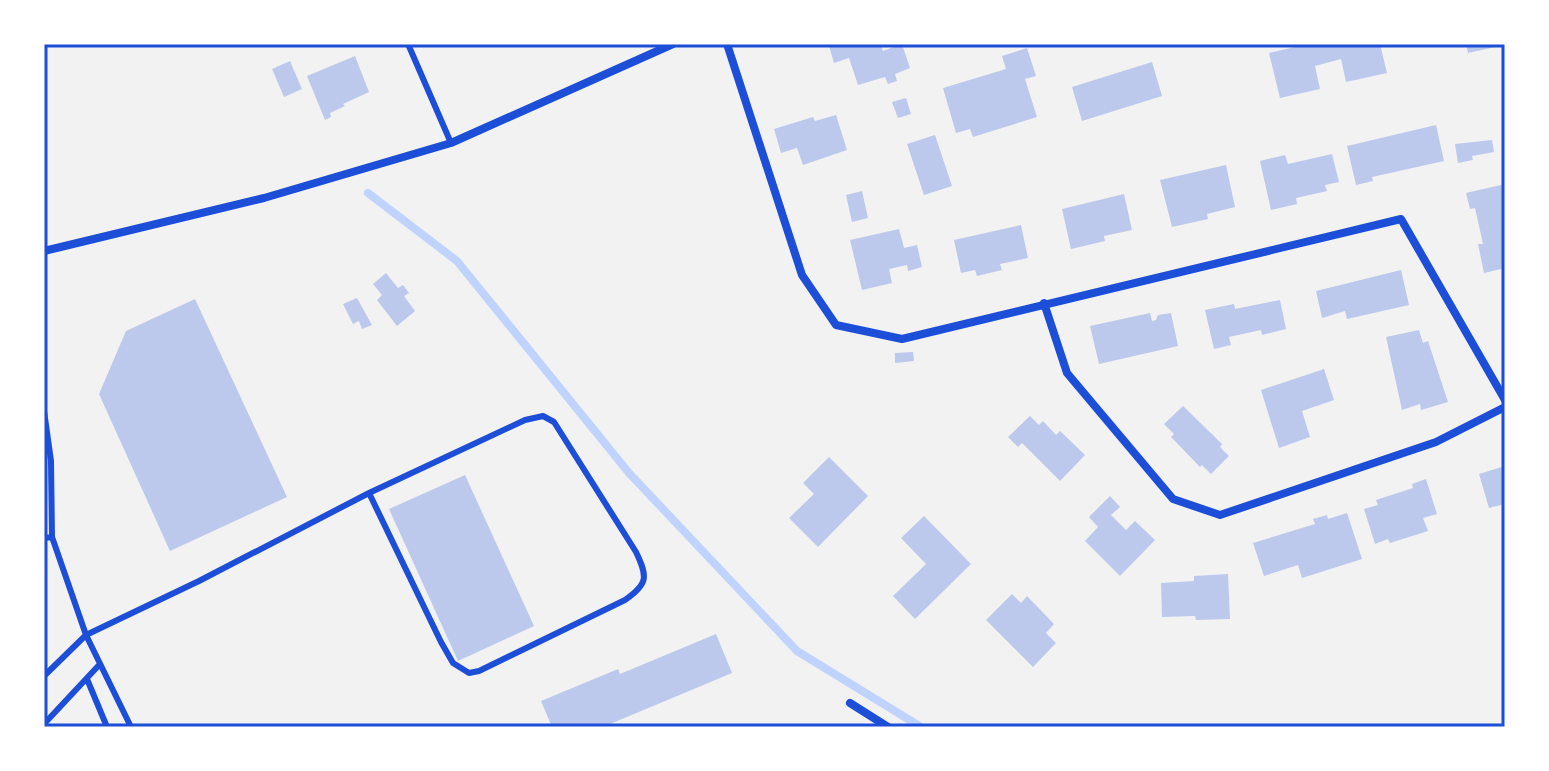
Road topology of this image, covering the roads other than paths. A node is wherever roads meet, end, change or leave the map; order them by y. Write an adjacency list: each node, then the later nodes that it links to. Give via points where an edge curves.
1 (408, 44): 4 (lane)
2 (673, 44): 4 (street)
3 (727, 44): 6 (street, via 802,275 836,325 902,339)
4 (451, 143): 5 (street, via 264,198)
5 (44, 251)
6 (1044, 303): 7 (street, via 1401,219); 8 (street, via 1067,373 1173,499 1220,515 1436,442)
7 (1505, 400)
8 (1505, 407)
9 (44, 411): 11 (lane, via 51,461)
10 (369, 493): 10 (lane, via 543,416 559,429 636,552 645,569 644,582 625,600 469,673 453,663 441,642); 12 (lane)
11 (48, 537): 12 (lane)
12 (86, 635): 13 (lane); 14 (lane)
13 (100, 664): 15 (lane); 19 (lane)
14 (44, 676)
15 (87, 679): 17 (lane); 18 (lane)
16 (850, 703): 20 (street)
17 (44, 724)
18 (107, 727)
19 (131, 727)
20 (888, 727)

